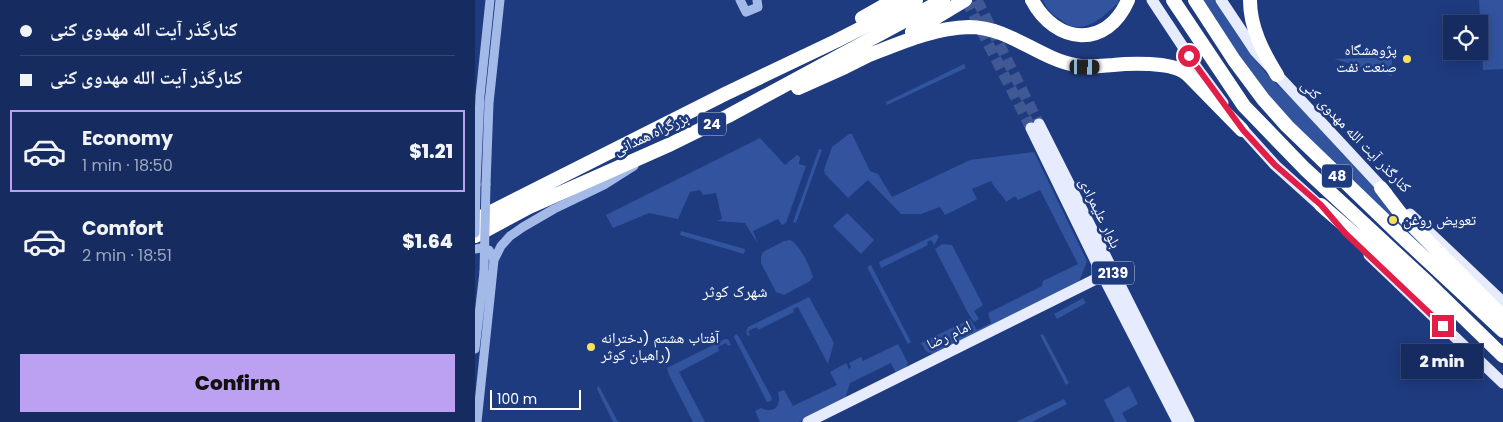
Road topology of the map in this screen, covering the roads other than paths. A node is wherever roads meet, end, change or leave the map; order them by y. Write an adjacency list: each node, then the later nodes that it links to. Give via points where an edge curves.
1 (490, 0): 25 (street, via 480,96)
2 (500, 0): 37 (street, bridge, via 489,102 484,272)
3 (741, 0): 16 (street, via 746,12)
4 (882, 0): 17 (highway)
5 (894, 0): 17 (highway)
6 (916, 0): 20 (highway, بزرگراه همدانی / 24)
7 (943, 0): 21 (highway, بزرگراه همدانی / 24)
8 (965, 0): 18 (highway)
9 (1032, 0): 10 (highway, via 1043,18 1059,30 1091,35 1108,28)
10 (1128, 0)
11 (1153, 0): 23 (main road, via 1197,68)
12 (1173, 0): 36 (highway, 48, via 1244,106 1305,169)
13 (1195, 0): 35 (highway, 48, via 1240,68 1287,126)
14 (1221, 0): 19 (main road, کنارگذر آیت الله مهدوی کنی, via 1255,51)
15 (1250, 0): 19 (highway, via 1256,35)
16 (757, 3)
17 (856, 22): 20 (highway, via 760,70)
18 (864, 58): 21 (highway); 23 (highway, via 934,31 984,28 1075,66 1152,64 1176,68 1193,80)
19 (1277, 75): 26 (main road, کنارگذر آیت الله مهدوی کنی)
20 (725, 94): 28 (highway, بزرگراه همدانی / 24)
21 (728, 116): 24 (highway, بزرگراه همدانی / 24)
22 (1035, 126): 32 (main road, بلوار علیمرادی / 2139)
23 (1243, 130): 27 (main road, via 1275,165)
24 (671, 144): 29 (highway, بزرگراه همدانی / 24, via 529,207); 31 (street, via 604,185 553,209 509,236)
25 (476, 185): 29 (street, bridge)
26 (1381, 188): 33 (main road, کنارگذر آیت الله مهدوی کنی); 34 (highway, via 1401,214)
27 (1321, 205): 36 (highway, via 1428,298); 39 (main road, via 1345,233)
28 (475, 220)
29 (475, 235)
30 (475, 249): 31 (street, via 489,250)
31 (494, 260): 40 (street)
32 (1108, 273): 41 (main road, امام رضا); 42 (main road, بلوار علیمرادی / 2139); 43 (main road, بلوار علیمرادی / 2139)
33 (1503, 302)
34 (1503, 317)
35 (1503, 331)
36 (1492, 345): 38 (highway, 48)
37 (475, 349)
38 (1503, 356)
39 (1503, 383)
40 (477, 422)
41 (808, 422)
42 (1179, 422)
43 (1189, 422)

